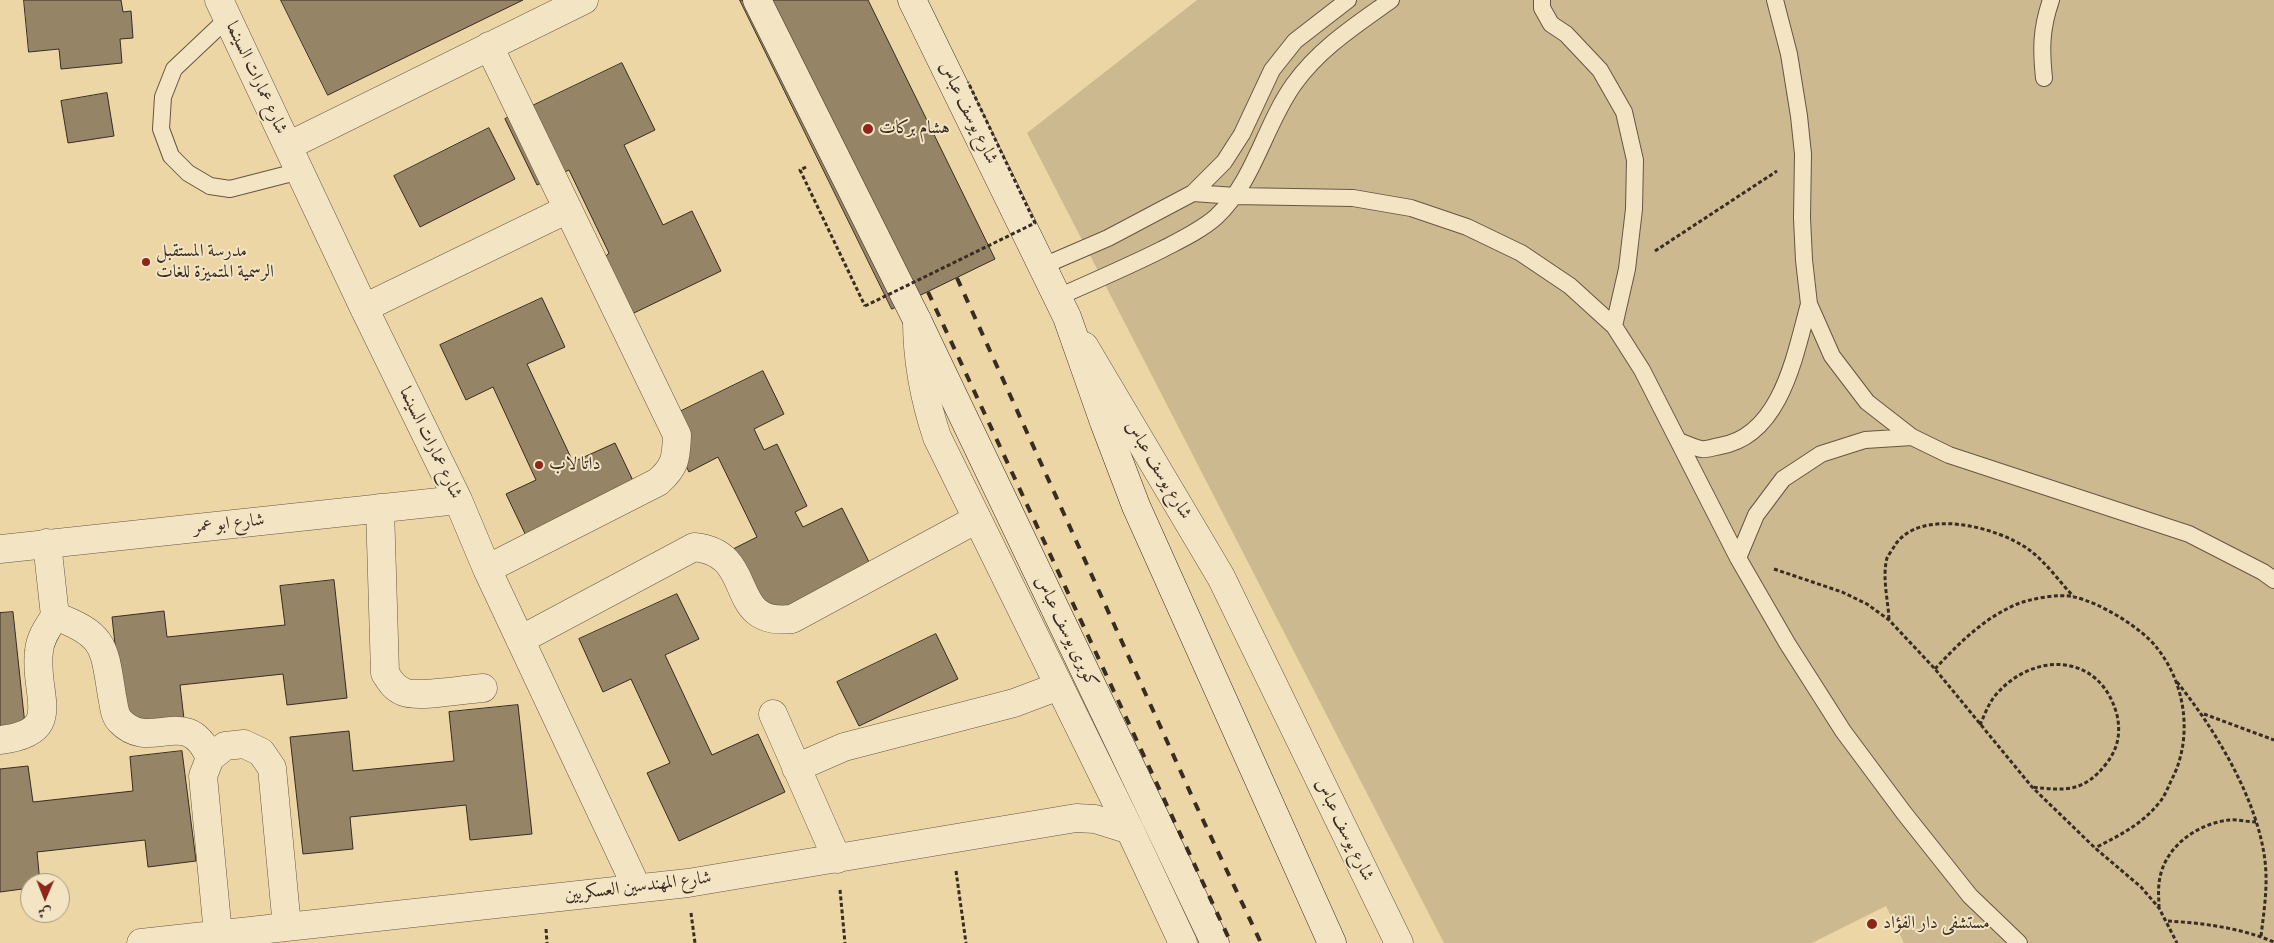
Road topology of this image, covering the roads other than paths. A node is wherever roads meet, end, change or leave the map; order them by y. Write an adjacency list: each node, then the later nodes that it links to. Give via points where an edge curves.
1 (584, 0): 10 (street)
2 (757, 0): 21 (street)
3 (912, 0): 17 (street, شارع يوسف عباس)
4 (1348, 0): 14 (lane, via 1295,41 1272,70 1242,134 1224,162)
5 (1391, 0): 15 (lane, via 1340,36 1315,58 1294,84)
6 (1542, 0): 22 (lane, via 1542,8 1551,24 1566,34 1600,70 1624,112 1635,160 1634,209 1627,269)
7 (1775, 0): 18 (lane, via 1789,54 1803,154 1802,218)
8 (2051, 0): 11 (lane, via 2043,22)
9 (224, 9): 12 (street, شارع عمارات السينما); 13 (lane, via 174,69 163,97 161,129 171,156 188,173 210,186 230,189)
10 (489, 46): 12 (street); 16 (street)
11 (2044, 78)
12 (288, 146): 13 (street, شارع عمارات السينما)
13 (300, 171): 20 (street, شارع عمارات السينما)
14 (1193, 193): 15 (lane); 17 (lane, via 1108,238)
15 (1235, 196): 19 (lane, via 1192,234 1121,269); 22 (lane, via 1353,198 1411,208 1467,227 1521,253 1570,286)
16 (568, 209): 20 (street); 31 (street, via 677,435 676,453 671,470 658,482)
17 (1043, 266): 19 (street, شارع يوسف عباس)
18 (1809, 304): 23 (lane, via 1832,356 1867,402); 24 (lane, via 1795,356 1776,405 1758,429 1732,444 1702,449)
19 (1062, 307): 49 (street, via 1136,506); 50 (street, شارع يوسف عباس, via 1221,577)
20 (364, 308): 25 (street, شارع عمارات السينما)
21 (917, 320): 27 (street, via 917,350 928,408 937,437); 48 (street, كوبرى يوسف عباس)
22 (1614, 326): 24 (lane, via 1642,370)
23 (1912, 437): 30 (lane, via 1865,440 1821,454 1791,474 1756,515); 32 (lane, via 1991,471 2189,534)
24 (1679, 441): 30 (lane)
25 (458, 500): 26 (street, شارع ابو عمر); 31 (street, شارع عمارات السينما)
26 (380, 508): 28 (street, شارع ابو عمر); 36 (street, via 385,673 393,685 405,693)
27 (977, 519): 34 (street, via 792,619 775,621 760,615 748,603 732,566 722,555 709,548 694,547); 35 (street)
28 (48, 543): 29 (street, شارع ابو عمر); 33 (street)
29 (0, 548)
30 (1738, 558): 51 (lane, via 1842,731 1970,896)
31 (487, 569): 34 (street, شارع عمارات السينما)
32 (2274, 580)
33 (55, 616): 38 (street, via 39,650 43,706 40,722 30,734); 39 (street, via 90,632 100,643 116,717 128,729 144,734 190,733 203,742)
34 (520, 640): 43 (street, شارع عمارات السينما)
35 (1059, 686): 40 (street, via 1014,703 844,747); 41 (street)
36 (482, 688)
37 (773, 714): 40 (street)
38 (0, 740)
39 (210, 758): 44 (street, via 225,746 244,744 261,752 272,768); 45 (street, via 203,776)
40 (796, 768): 42 (street)
41 (1130, 830): 42 (street, شارع المهندسين العسكريين, via 1095,818 1076,818); 47 (street)
42 (837, 860): 43 (street, شارع المهندسين العسكريين)
43 (637, 888): 44 (street, شارع المهندسين العسكريين)
44 (287, 927): 45 (street, شارع المهندسين العسكريين)
45 (218, 934): 46 (street, شارع المهندسين العسكريين)
46 (141, 943)
47 (1183, 943)
48 (1215, 943)
49 (1332, 943)
50 (1400, 943)
51 (2019, 943)

